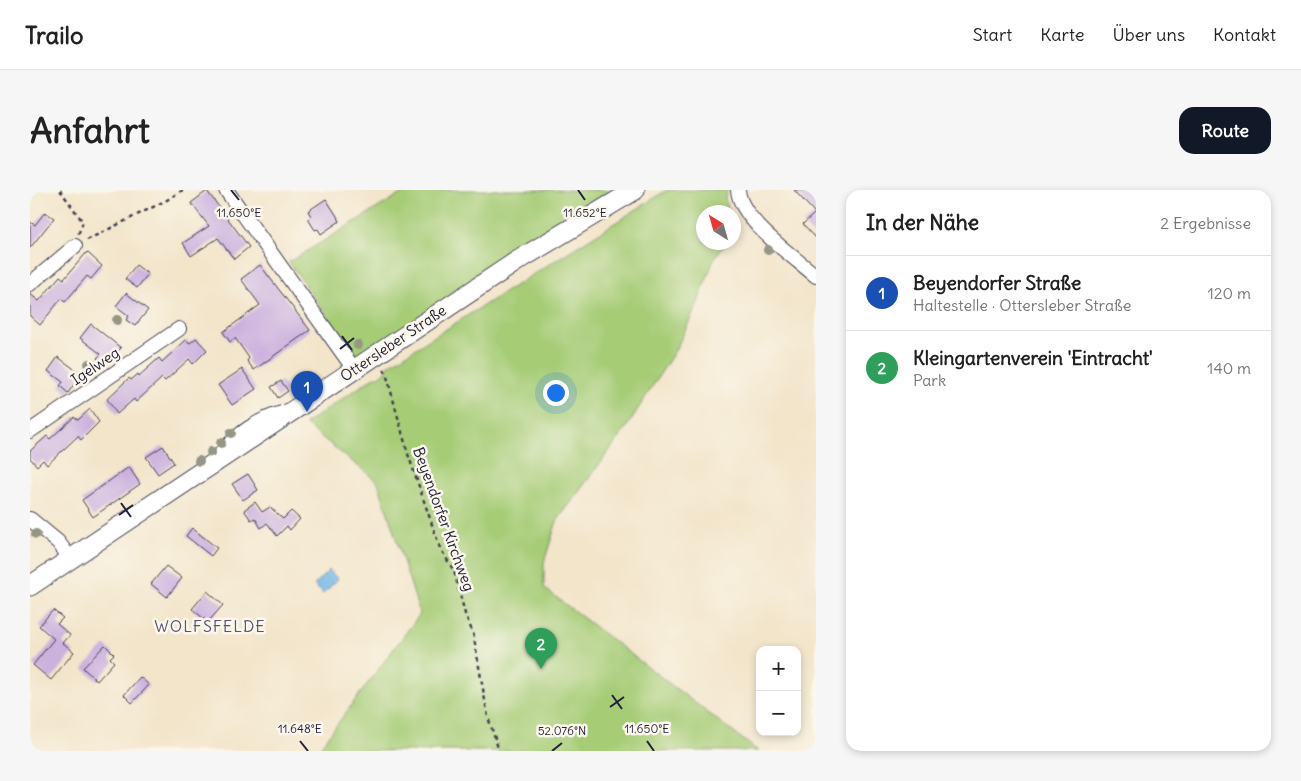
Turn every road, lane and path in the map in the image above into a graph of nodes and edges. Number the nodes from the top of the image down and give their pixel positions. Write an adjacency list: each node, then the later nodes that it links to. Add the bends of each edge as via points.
1 (60, 190): 6 (path, via 83,222)
2 (183, 190): 6 (path)
3 (226, 190): 11 (street)
4 (635, 190): 10 (main road, Ottersleber Straße, via 517,261)
5 (738, 190): 7 (street, via 742,205 751,218)
6 (75, 246): 8 (street)
7 (816, 276)
8 (30, 284)
9 (179, 329): 14 (street, Igelweg)
10 (375, 355): 11 (main road, Ottersleber Straße); 20 (path, Beyendorfer Kirchweg, via 386,373 408,454 440,548 454,571 473,633 488,717)
11 (354, 369): 12 (main road, Ottersleber Straße)
12 (318, 393): 13 (main road, Ottersleber Straße); 15 (street, via 296,418 269,437)
13 (295, 409): 15 (main road, Ottersleber Straße); 16 (street, via 261,420 234,438)
14 (30, 430)
15 (240, 445): 16 (main road, Ottersleber Straße)
16 (210, 466): 18 (main road, Ottersleber Straße)
17 (30, 519): 18 (street, via 58,542)
18 (71, 559): 19 (main road, Ottersleber Straße)
19 (30, 586)
20 (499, 751)

